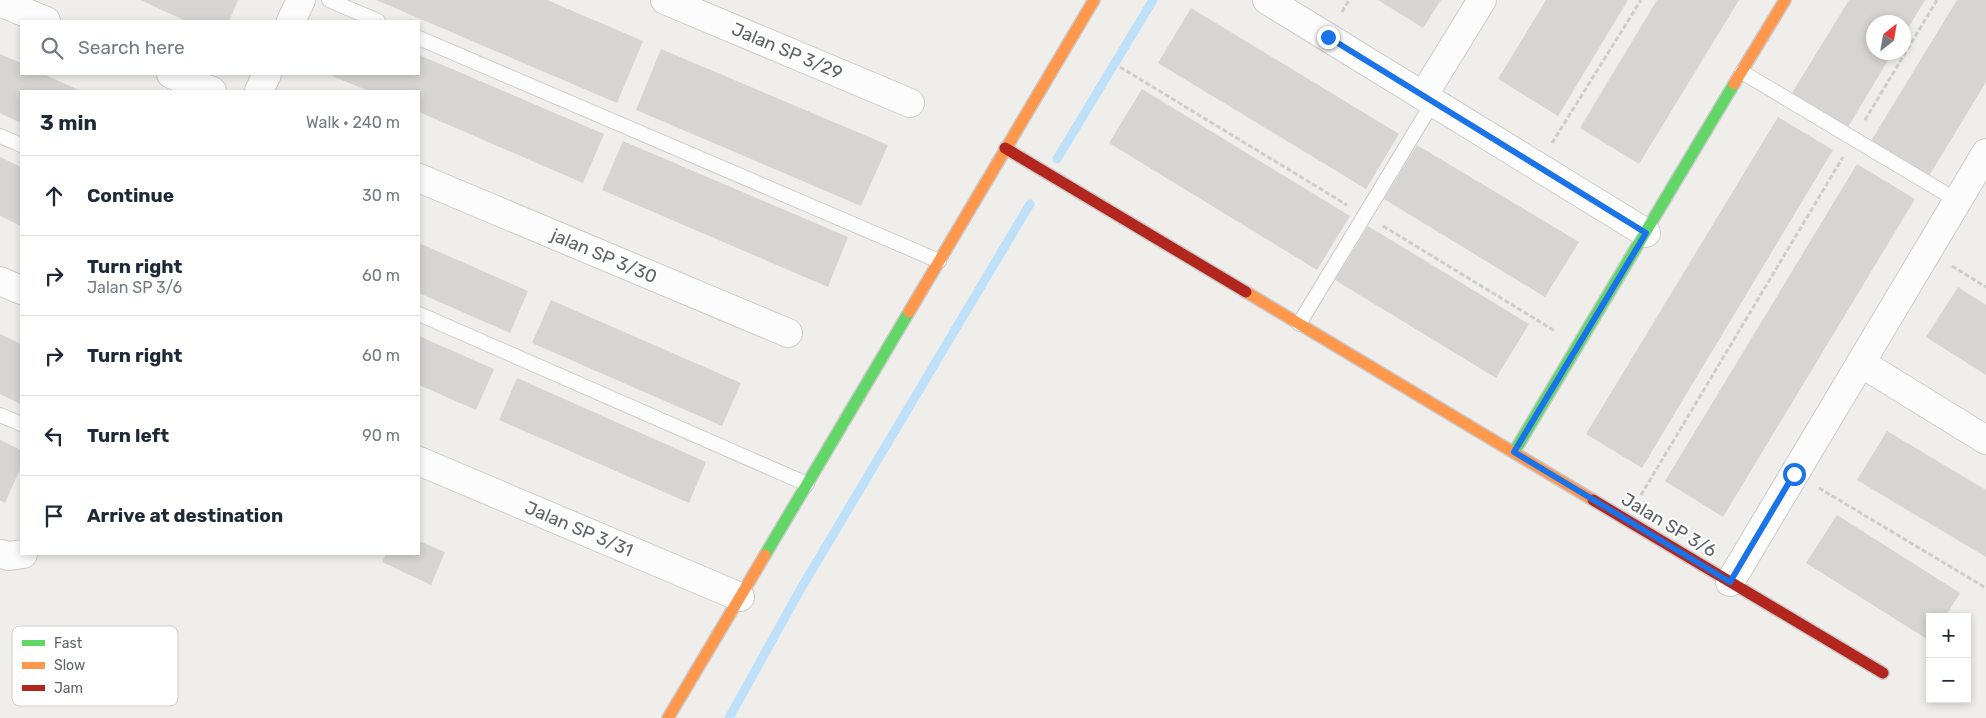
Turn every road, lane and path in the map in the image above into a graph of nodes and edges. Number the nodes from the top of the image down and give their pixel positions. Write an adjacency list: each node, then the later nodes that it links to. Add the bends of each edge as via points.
1 (301, 0): 12 (street)
2 (329, 0): 13 (lane)
3 (665, 0): 21 (street, Jalan SP 3/29)
4 (1094, 0): 25 (street)
5 (1267, 0): 20 (street)
6 (1482, 0): 20 (street)
7 (1641, 0): 27 (path)
8 (1785, 0): 15 (street)
9 (1937, 0): 23 (path)
10 (0, 2): 11 (street)
11 (44, 20)
12 (291, 20)
13 (376, 20)
14 (420, 38): 32 (lane)
15 (1742, 72): 23 (lane); 30 (street)
16 (173, 75): 18 (street)
17 (266, 75): 19 (street)
18 (210, 90)
19 (259, 90)
20 (1428, 99): 27 (street); 37 (lane)
21 (910, 103)
22 (0, 136): 24 (lane)
23 (1854, 138): 29 (lane); 47 (path)
24 (20, 145)
25 (1005, 148): 32 (street); 37 (street, Jalan SP 3/6)
26 (1986, 153): 29 (street)
27 (1538, 167): 30 (street)
28 (420, 178): 38 (street, jalan SP 3/30)
29 (1958, 201): 31 (street)
30 (1646, 233): 43 (street)
31 (1928, 251): 34 (path); 39 (street)
32 (939, 260): 46 (street)
33 (0, 281): 35 (street)
34 (1986, 287)
35 (20, 290)
36 (420, 314): 46 (lane)
37 (1299, 324): 43 (street, Jalan SP 3/6)
38 (788, 333)
39 (1861, 363): 42 (street); 45 (street)
40 (0, 415): 41 (lane)
41 (20, 424)
42 (1986, 440)
43 (1514, 452): 47 (street, Jalan SP 3/6)
44 (420, 460): 52 (street, Jalan SP 3/31)
45 (1794, 474): 50 (street); 51 (path)
46 (807, 484): 52 (street)
47 (1626, 520): 50 (street, Jalan SP 3/6)
48 (0, 554): 49 (street)
49 (20, 554)
50 (1730, 582): 53 (street, Jalan SP 3/6)
51 (1986, 588)
52 (740, 597): 54 (street)
53 (1883, 673)
54 (668, 718)

